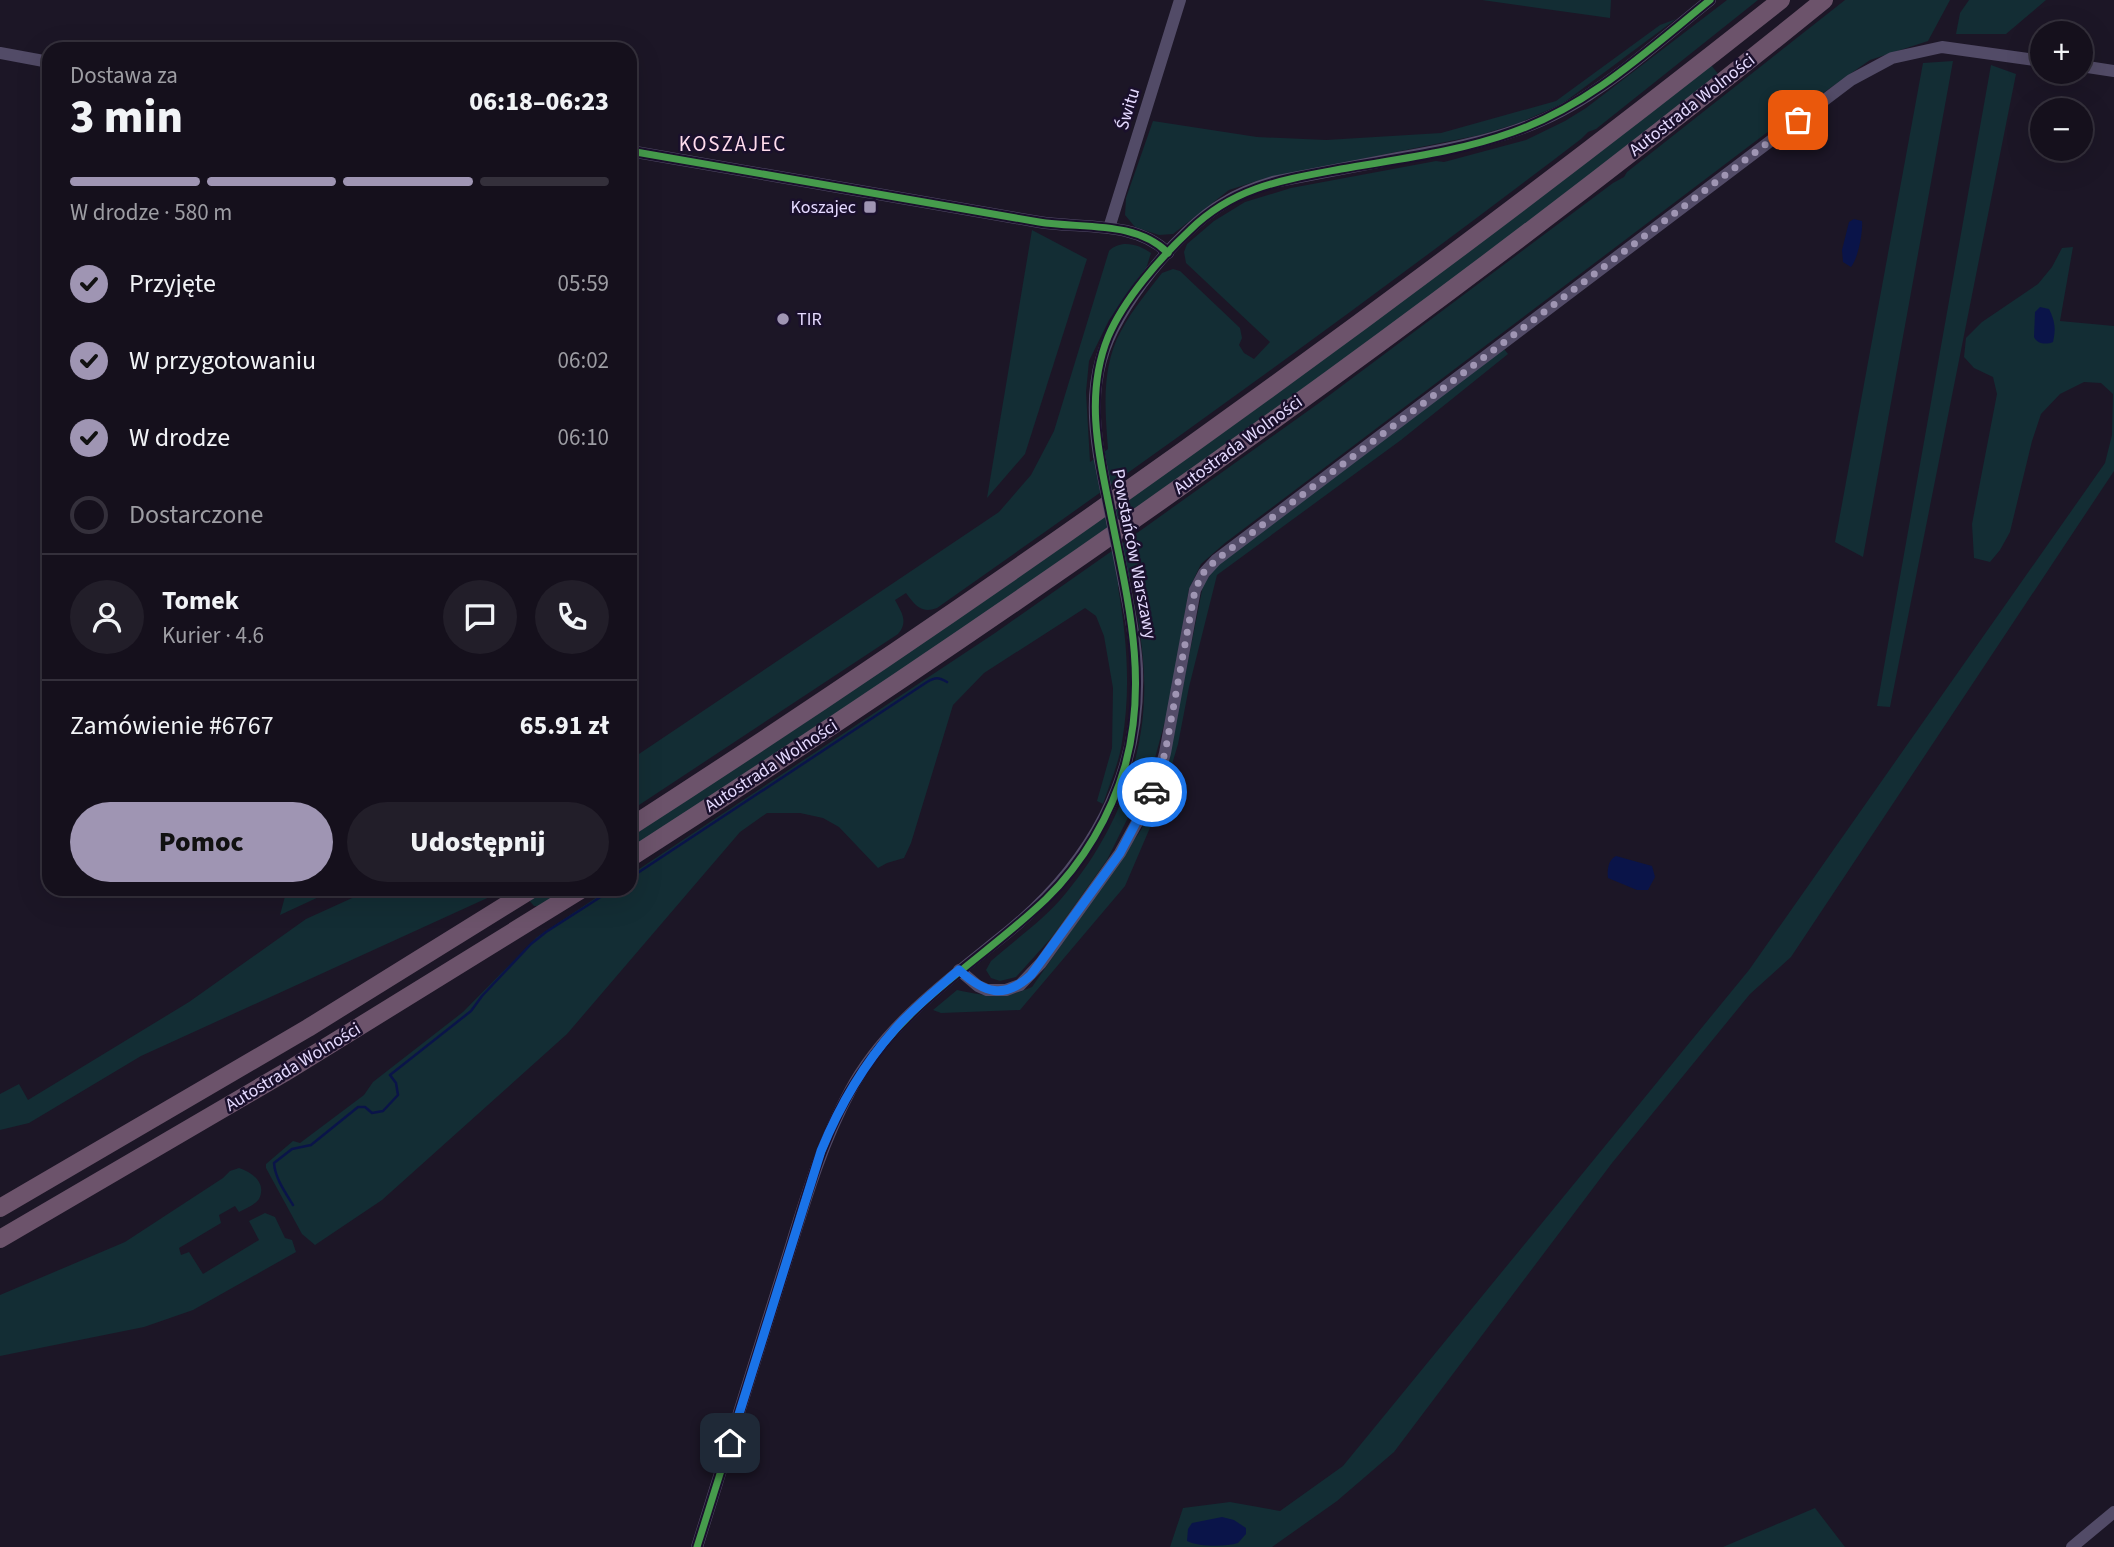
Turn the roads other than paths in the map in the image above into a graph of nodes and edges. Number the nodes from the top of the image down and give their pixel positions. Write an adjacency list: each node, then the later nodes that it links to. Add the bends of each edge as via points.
1 (1180, 0): 11 (street, Świtu)
2 (1710, 0): 12 (street, Powstańców Warszawy, via 1614,78 1543,120 1467,146 1259,186 1225,201)
3 (1781, 0): 13 (highway, Autostrada Wolności, via 1525,200 1231,417 955,611)
4 (1824, 0): 14 (highway, Autostrada Wolności, via 1504,250 1233,449 928,662)
5 (0, 53): 7 (street)
6 (2030, 59): 17 (street, via 1942,47 1892,58 1865,71 1216,560 1195,590 1157,782 1120,853 1020,985 987,990)
7 (42, 61)
8 (2093, 68): 9 (street)
9 (2114, 71)
10 (637, 152): 11 (street, via 1062,226)
11 (1109, 228): 12 (street, via 1154,241)
12 (1168, 253): 17 (street, Powstańców Warszawy, bridge, via 1124,307 1107,340 1095,393 1099,455 1135,643 1137,697 1118,788 1088,847 1057,887)
13 (637, 822)
14 (637, 853)
15 (521, 896): 18 (highway, Autostrada Wolności, via 308,1028)
16 (571, 896): 19 (highway, Autostrada Wolności, via 284,1073)
17 (959, 970): 21 (street, Powstańców Warszawy, via 877,1051 830,1129)
18 (0, 1208)
19 (0, 1239)
20 (2114, 1512): 22 (street)
21 (697, 1547)
22 (2072, 1547)

